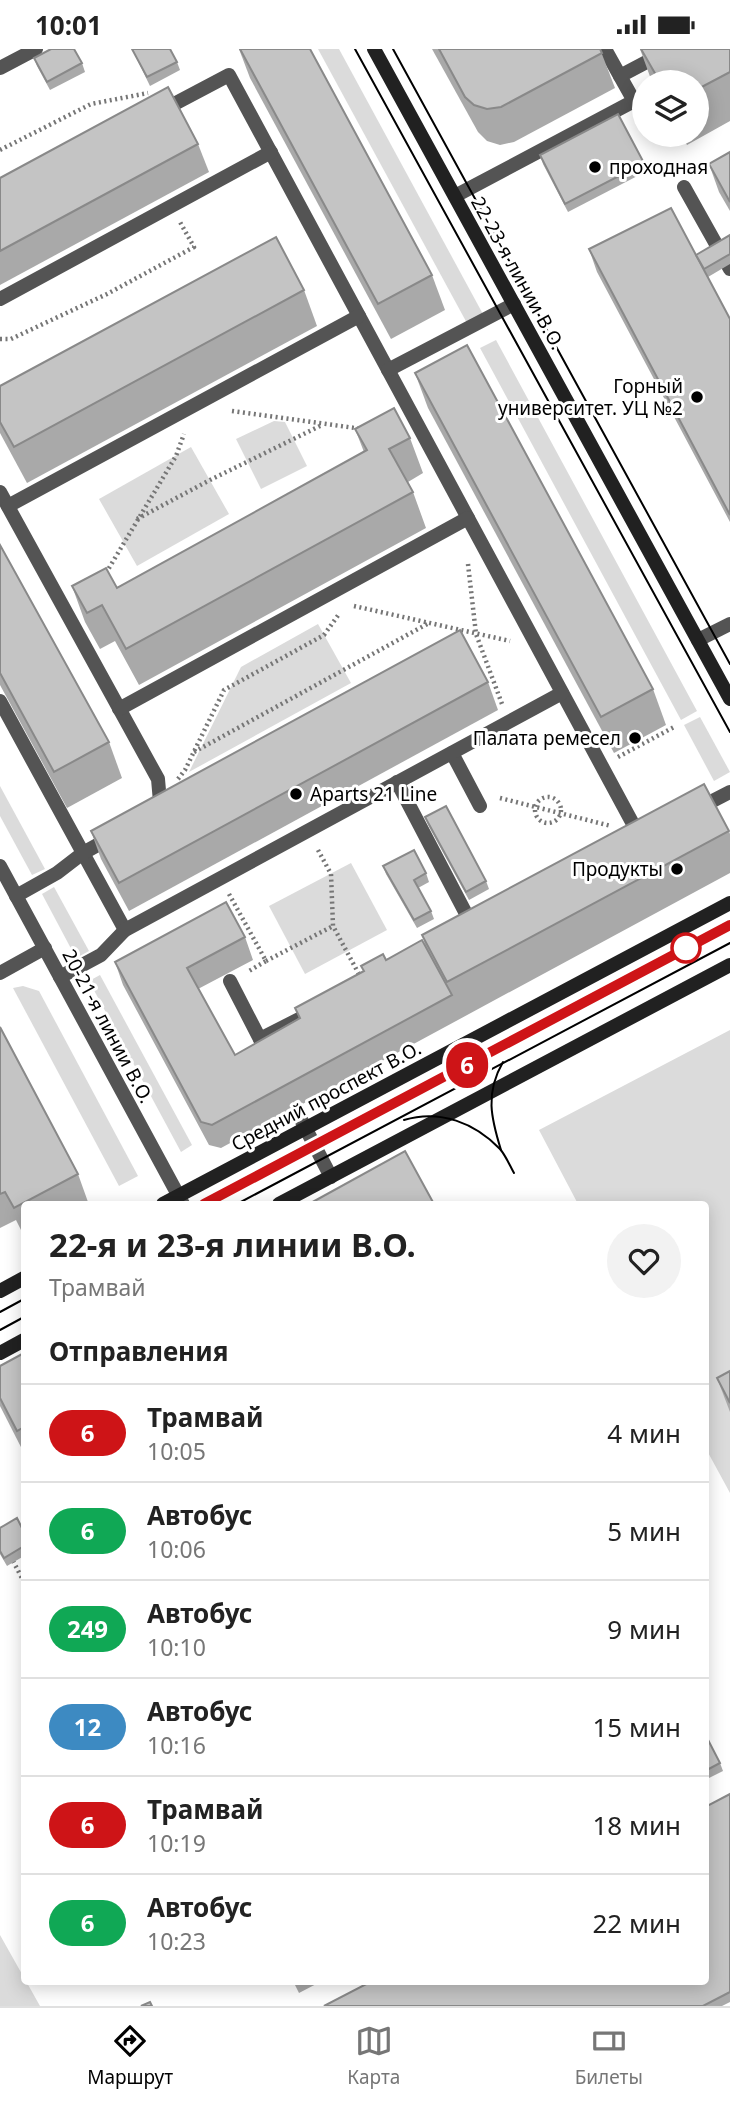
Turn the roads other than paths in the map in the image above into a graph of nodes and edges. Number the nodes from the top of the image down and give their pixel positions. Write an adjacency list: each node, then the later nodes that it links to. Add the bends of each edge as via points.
1 (36, 49): 5 (street)
2 (374, 49): 10 (main road, 22-23-я линии В.О.)
3 (605, 49): 6 (street)
4 (671, 49): 6 (street)
5 (0, 68)
6 (621, 76): 10 (street, via 634,101)
7 (142, 122): 8 (street, via 229,75)
8 (271, 152): 12 (street); 14 (street)
9 (684, 187): 11 (street)
10 (455, 196): 13 (main road, 22-23-я линии В.О.)
11 (730, 269)
12 (0, 299)
13 (514, 305): 15 (street); 20 (main road, 22-23-я линии В.О.)
14 (359, 316): 15 (street); 17 (street)
15 (388, 370): 18 (street)
16 (0, 492): 17 (street)
17 (8, 506): 24 (street)
18 (468, 518): 21 (street); 24 (street)
19 (730, 624): 20 (street)
20 (698, 640): 22 (main road, 22-23-я линии В.О.)
21 (562, 693): 25 (street); 32 (street, via 602,766 635,842)
22 (730, 699)
23 (0, 701): 33 (street)
24 (119, 709): 30 (street, via 158,779 160,801)
25 (452, 753): 26 (street); 28 (street)
26 (397, 782): 37 (street); 38 (street)
27 (730, 792): 29 (street)
28 (480, 806)
29 (680, 818)
30 (146, 819)
31 (125, 830): 33 (street)
32 (656, 831)
33 (83, 853): 35 (street); 38 (street)
34 (0, 866): 35 (street, 20-21-я линии В.О.)
35 (16, 896): 39 (street, 20-21-я линии В.О.)
36 (730, 903): 48 (main road, Средний проспект В.О.)
37 (473, 927)
38 (125, 930): 42 (street, via 101,955)
39 (44, 948): 41 (street); 42 (street, 20-21-я линии В.О.)
40 (730, 965): 49 (main road)
41 (0, 973)
42 (60, 977): 50 (street, 20-21-я линии В.О.)
43 (230, 981): 45 (street)
44 (318, 1009): 45 (street)
45 (260, 1039): 46 (street)
46 (272, 1061)
47 (295, 1108): 48 (street)
48 (306, 1128): 49 (street); 50 (main road, Средний проспект В.О.)
49 (331, 1177): 51 (main road)
50 (181, 1200)
51 (285, 1201)
52 (21, 1280): 53 (main road)
53 (0, 1291)
54 (21, 1342): 55 (main road)
55 (0, 1353)

